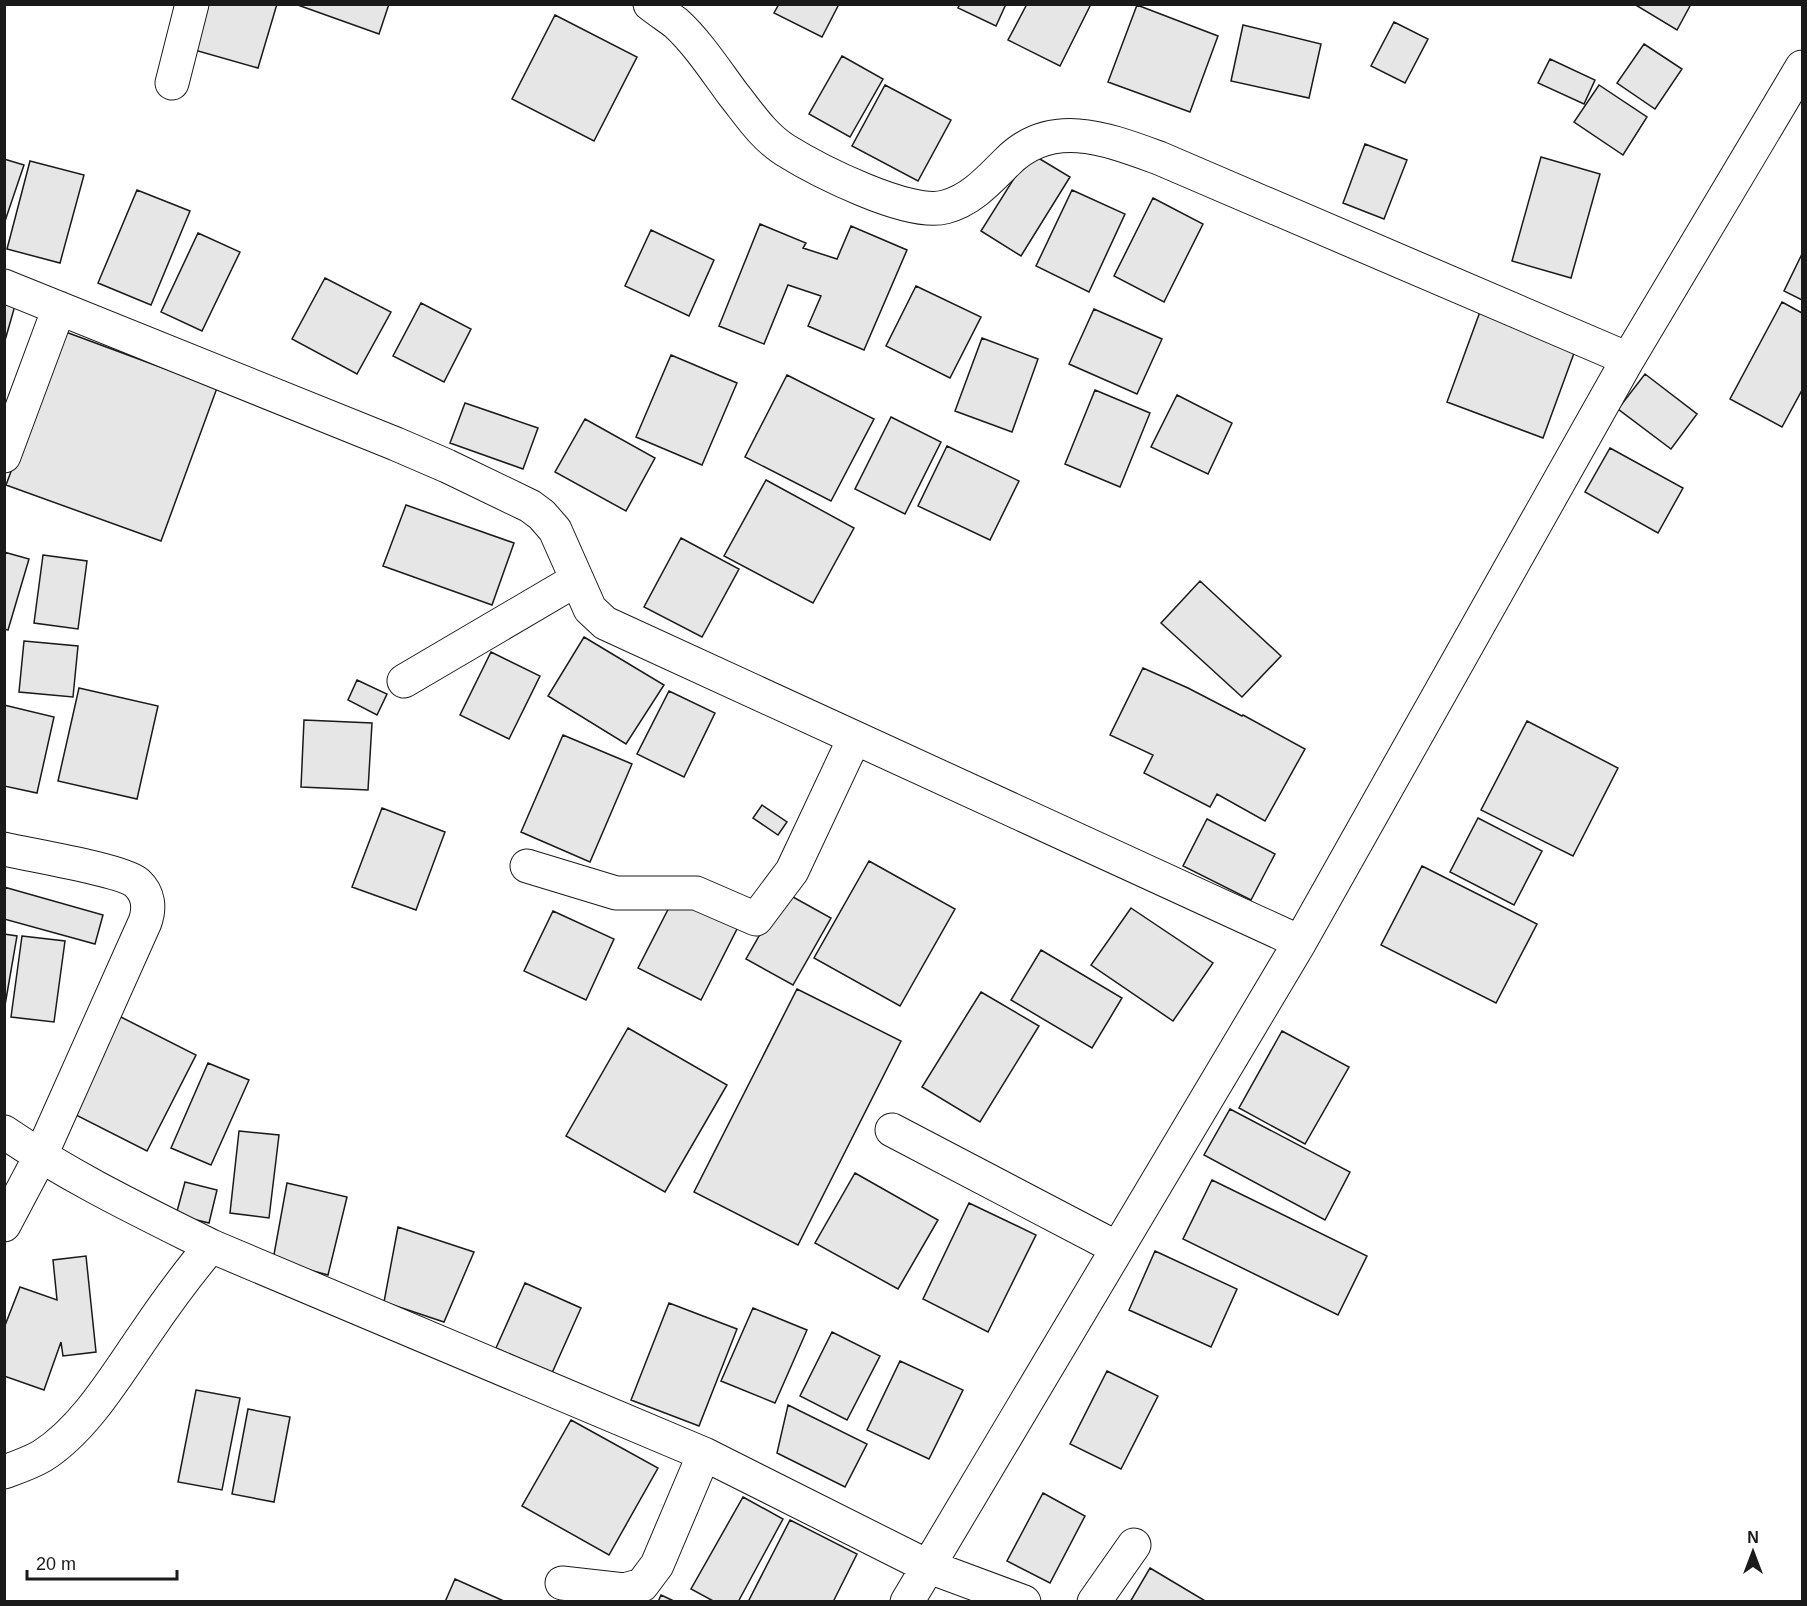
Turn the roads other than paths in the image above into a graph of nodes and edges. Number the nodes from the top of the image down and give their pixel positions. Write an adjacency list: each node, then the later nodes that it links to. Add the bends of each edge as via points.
1 (192, 4): 4 (street)
2 (650, 4): 7 (street, via 677,25 760,129 783,149 893,200 922,208 945,207 973,195 1026,146 1061,136 1105,139 1159,158)
3 (1803, 67): 7 (street)
4 (172, 83)
5 (4, 286): 6 (street)
6 (59, 308): 8 (street); 9 (street, via 396,444 515,498 542,515 555,530)
7 (1628, 359): 14 (street)
8 (4, 456)
9 (576, 580): 10 (street); 11 (street, via 590,609 605,623)
10 (404, 681)
11 (854, 739): 13 (street, via 792,871 756,920 696,893 616,893); 14 (street)
12 (4, 849): 17 (street, via 132,880 148,901 145,922)
13 (527, 866)
14 (1300, 942): 20 (street)
15 (892, 1130): 20 (street)
16 (4, 1132): 17 (street)
17 (40, 1157): 18 (street); 19 (street)
18 (4, 1225)
19 (211, 1246): 21 (street); 22 (street, via 73,1430 43,1455)
20 (1117, 1248): 24 (street)
21 (704, 1454): 24 (street); 25 (street, via 657,1565 642,1585 624,1590)
22 (4, 1472)
23 (1134, 1545): 28 (street)
24 (927, 1566): 26 (street); 27 (street)
25 (562, 1583)
26 (907, 1602)
27 (1024, 1602)
28 (1094, 1602)

